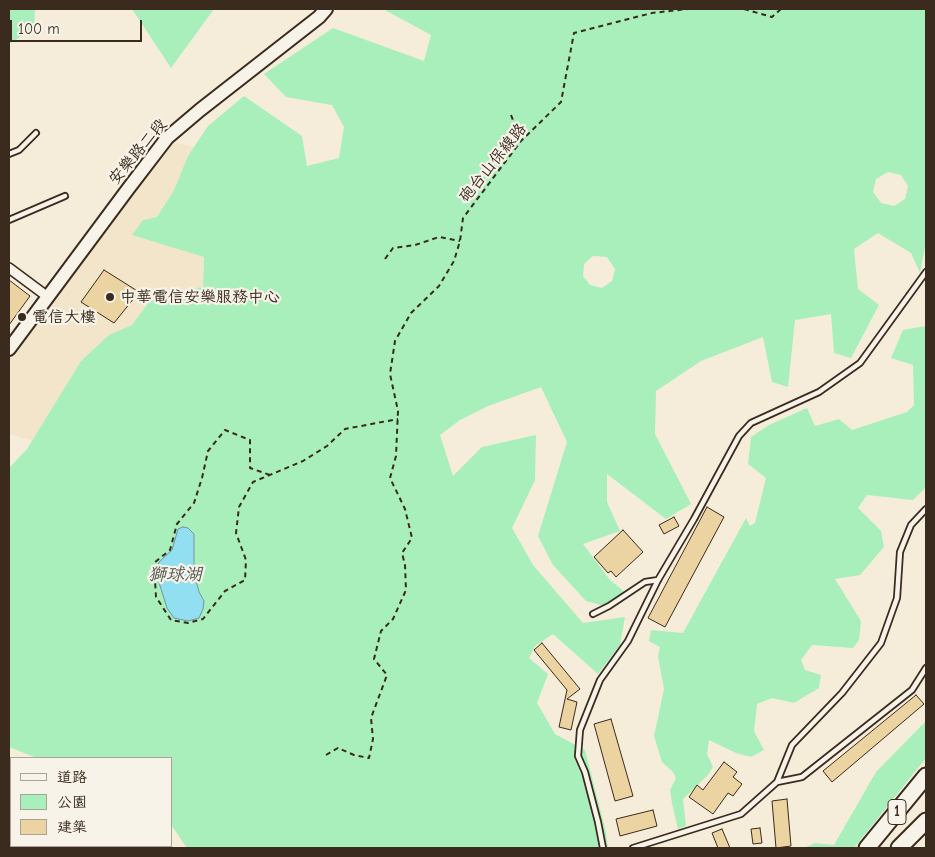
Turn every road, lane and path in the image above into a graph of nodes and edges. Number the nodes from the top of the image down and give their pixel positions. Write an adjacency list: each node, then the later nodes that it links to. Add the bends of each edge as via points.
1 (326, 9): 16 (street, 安樂路二段, via 168,138)
2 (688, 9): 5 (path, 砲台山保線路)
3 (744, 9): 4 (path, via 772,17)
4 (781, 9)
5 (663, 10): 8 (path, 砲台山保線路, via 574,33 561,102)
6 (511, 115): 8 (path)
7 (36, 133): 9 (lane, via 19,150)
8 (521, 141): 12 (path, 砲台山保線路, via 463,218)
9 (9, 154)
10 (65, 196): 11 (lane)
11 (9, 220)
12 (460, 241): 13 (path, via 439,237 393,248); 18 (path, 砲台山保線路, via 454,261 439,286 411,313 395,341 390,374)
13 (385, 259)
14 (9, 268): 16 (street)
15 (926, 272): 21 (lane, via 860,363 819,392 751,423 739,436)
16 (48, 297): 17 (street, 安樂路二段)
17 (9, 350)
18 (398, 419): 19 (path, via 345,429 303,461); 24 (path, 砲台山保線路, via 396,456 390,478 405,509 412,538 402,553 406,590 393,619 381,631 374,659 387,675 371,718 373,739 369,758 338,748)
19 (270, 474): 19 (path, via 250,468 250,440 226,430 208,452 194,503 177,524 170,550 154,563 156,597 170,620 188,623 203,619 225,591 245,580 246,560 236,534 239,507 253,482)
20 (926, 509): 26 (lane, via 911,524 900,552 897,598 881,643 842,692 792,745)
21 (658, 580): 22 (lane, via 645,582); 29 (lane, via 628,641 600,680 580,730 578,756 585,772)
22 (593, 614)
23 (926, 668): 26 (lane, via 912,690 802,777)
24 (326, 755)
25 (926, 776): 28 (highway, 1)
26 (777, 782): 30 (lane, via 741,814)
27 (926, 821): 31 (highway, 1)
28 (876, 845)
29 (602, 848)
30 (632, 848)
31 (899, 848)

